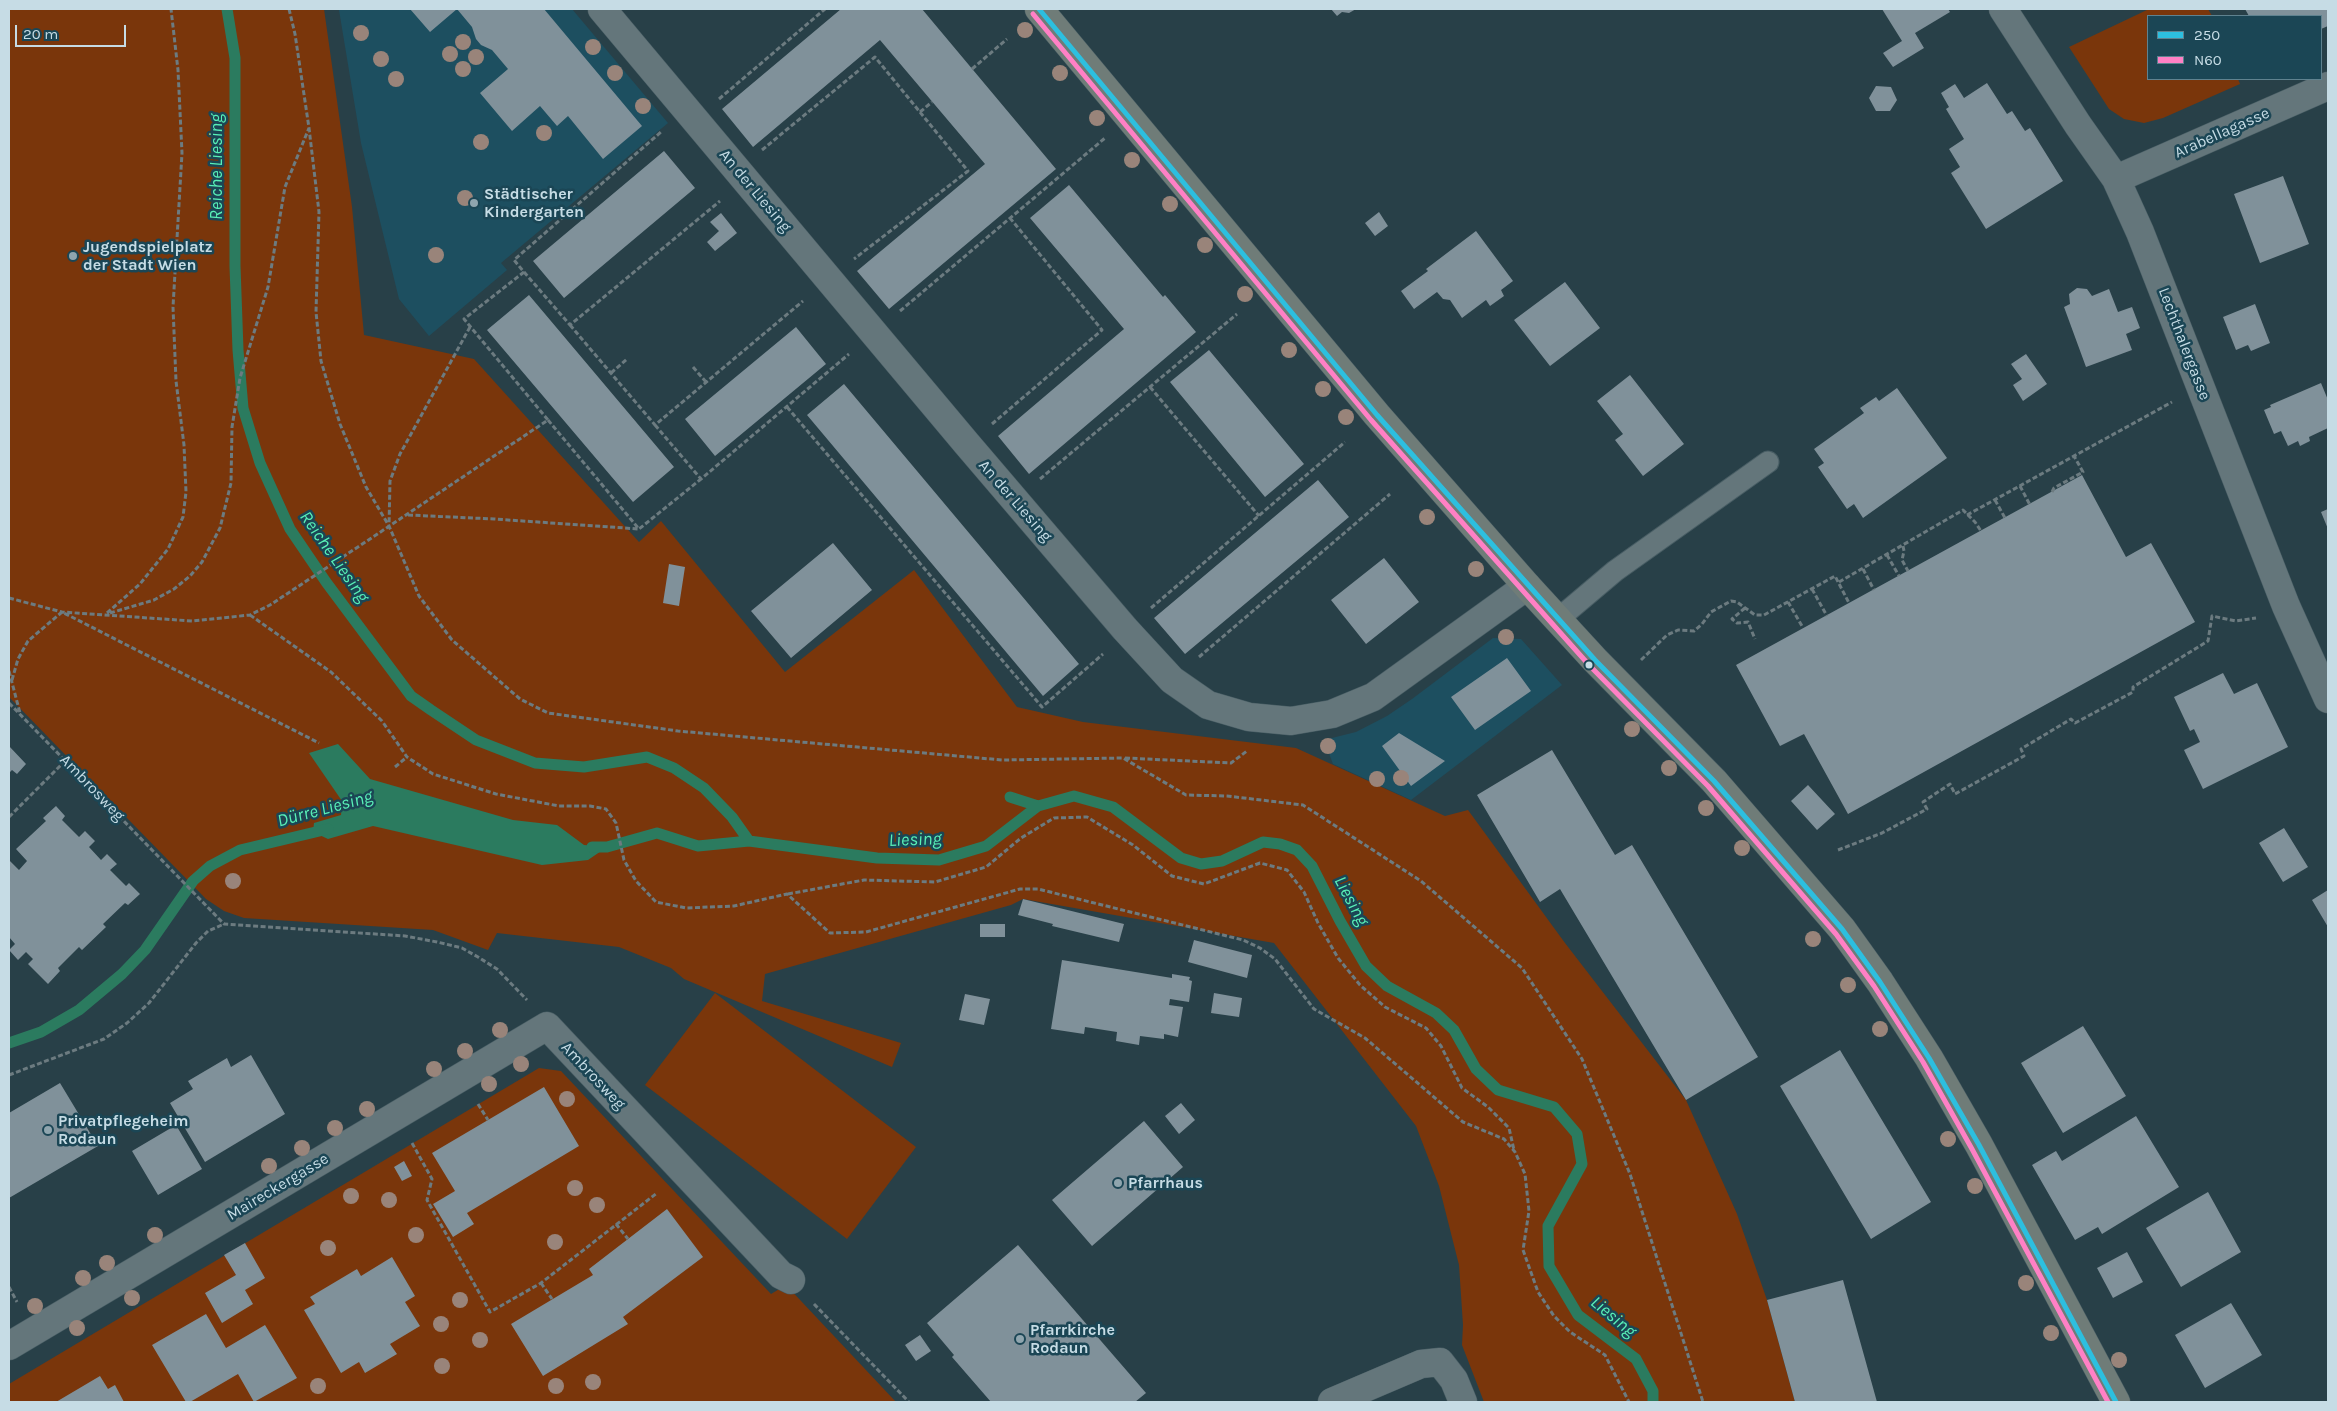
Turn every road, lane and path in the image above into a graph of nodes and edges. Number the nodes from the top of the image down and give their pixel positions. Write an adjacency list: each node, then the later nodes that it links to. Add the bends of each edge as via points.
1 (171, 9): 68 (path, via 182,154 173,307 186,492 183,517 168,549 140,584)
2 (289, 9): 15 (path)
3 (602, 9): 12 (street, An der Liesing)
4 (825, 9): 10 (path)
5 (1039, 9): 14 (main road)
6 (2003, 9): 17 (street, Lechthalergasse)
7 (1007, 39): 8 (path)
8 (972, 69)
9 (2328, 86): 17 (street, Arabellagasse)
10 (721, 97)
11 (932, 102): 13 (path)
12 (686, 111): 16 (street, An der Liesing); 19 (path, via 514,260)
13 (920, 112): 16 (path, via 875,57); 20 (path, via 968,171)
14 (1129, 118): 18 (path); 59 (main road)
15 (309, 128): 50 (path, via 319,212 316,312 321,361 340,424 366,487); 68 (path, via 285,187 268,287 240,378 232,427 231,483 220,528 202,562 174,589 154,600)
16 (741, 175): 20 (street, An der Liesing); 23 (path)
17 (2116, 179): 65 (street, Lechthalergasse, via 2140,232)
18 (1010, 218): 21 (path); 33 (path, via 1102,330)
19 (524, 272): 23 (path); 24 (path, via 464,319)
20 (829, 279): 25 (street, An der Liesing); 29 (path)
21 (903, 308)
22 (1237, 314): 30 (path)
23 (570, 325): 28 (path)
24 (470, 327): 34 (path); 50 (path, via 400,454 390,481)
25 (875, 333): 31 (path); 43 (street, An der Liesing)
26 (627, 359): 28 (path)
27 (693, 367): 29 (path)
28 (611, 374): 35 (path)
29 (706, 382): 35 (path)
30 (1150, 386): 43 (path); 48 (path)
31 (787, 407): 39 (path); 73 (path, via 1042,707)
32 (2155, 412): 37 (path)
33 (997, 419)
34 (548, 420): 46 (path); 51 (path)
35 (655, 425): 39 (path)
36 (1345, 442): 48 (path)
37 (2074, 456): 40 (path); 41 (path, via 2083,472)
38 (1768, 462): 71 (lane, via 1615,571)
39 (701, 479): 51 (path)
40 (2020, 486): 44 (path); 45 (path)
41 (2052, 492)
42 (1390, 494): 76 (path)
43 (1015, 500): 73 (street, An der Liesing)
44 (1995, 500): 47 (path); 49 (path)
45 (2030, 505)
46 (406, 515): 50 (path); 51 (path)
47 (1967, 515): 52 (path); 53 (path, via 1963,510)
48 (1259, 516): 73 (path)
49 (2005, 518)
50 (389, 526): 69 (path); 85 (path, via 420,596 452,640 520,699 548,713 678,731 1002,760)
51 (640, 529)
52 (1981, 531)
53 (1903, 546): 54 (path); 56 (path, via 1902,560)
54 (1888, 555): 55 (path); 57 (path)
55 (1862, 569): 58 (path); 61 (path)
56 (1908, 571)
57 (1899, 576)
58 (1839, 582): 60 (path, via 1835,576); 64 (path)
59 (1526, 586): 71 (main road); 82 (street, An der Liesing, via 1373,697 1332,714)
60 (1812, 589): 63 (path); 70 (path)
61 (1874, 590)
62 (9, 598): 67 (path)
63 (1788, 602): 66 (path, via 1759,616); 72 (path)
64 (1849, 603)
65 (2286, 606): 79 (street, Lechthalergasse); 89 (path, via 2261,617 2236,621 2212,616 2208,641 2133,687 2132,692 2075,724 2071,719 2021,749 2024,756 1955,794 1950,784 1923,802 1927,809 1920,813 1882,833)
66 (1745, 608): 74 (path, via 1732,619 1737,623 1748,622); 75 (path, via 1731,601 1711,612 1698,629 1672,632)
67 (62, 612): 68 (path); 78 (path, via 28,641); 83 (path)
68 (107, 614): 69 (path, via 192,621)
69 (250, 615): 84 (path, via 331,672 382,721)
70 (1827, 616)
71 (1558, 620): 112 (main road, via 1720,788 1842,929 1880,982 1979,1144)
72 (1802, 626)
73 (1127, 631): 82 (street, An der Liesing, via 1172,680 1208,705 1250,718)
74 (1755, 638)
75 (1657, 643)
76 (1200, 656)
77 (9, 671): 78 (path)
78 (12, 680): 81 (path)
79 (2328, 700)
80 (9, 703): 81 (path, Ambrosweg)
81 (20, 714): 86 (path, Ambrosweg)
82 (1291, 721): 85 (path, via 1231,763)
83 (319, 743)
84 (407, 757): 87 (path); 90 (path, via 433,774 496,794 559,806 606,809 616,823 624,860 636,882 656,902 686,908 734,906)
85 (1123, 758): 111 (path, via 1186,795 1303,805 1421,881 1522,968 1582,1059 1630,1174)
86 (65, 761): 88 (path); 91 (path, Ambrosweg)
87 (395, 768)
88 (9, 817)
89 (1838, 850)
90 (787, 894): 97 (path, via 830,933 866,932 1020,890 1038,889 1243,940 1275,958 1314,1009 1365,1038 1463,1122 1504,1139); 97 (path, via 864,880 935,882 986,866 1054,818 1087,817 1133,845 1172,876 1204,884 1260,863 1287,870 1304,892 1338,958 1360,985 1385,1006 1426,1028 1441,1046 1462,1088 1509,1128)
91 (224, 924): 92 (path, via 405,936 462,948 497,969); 93 (path, via 208,931 149,1003 112,1034 75,1052)
92 (547, 1026): 95 (street, Maireckergasse); 101 (street, Ambrosweg, via 781,1275)
93 (9, 1075)
94 (476, 1100): 96 (path)
95 (398, 1117): 102 (path, via 432,1179 427,1200 490,1312); 106 (street, Maireckergasse)
96 (488, 1120)
97 (1514, 1152): 110 (path, via 1525,1174 1529,1211 1522,1250 1538,1292 1570,1332 1605,1355)
98 (660, 1190): 99 (path)
99 (616, 1224): 100 (path); 102 (path)
100 (628, 1239)
101 (791, 1280): 107 (path)
102 (541, 1283): 104 (path)
103 (9, 1288): 105 (path)
104 (552, 1299)
105 (20, 1307)
106 (9, 1346)
107 (909, 1402)
108 (1332, 1402): 109 (street, via 1421,1364 1440,1362 1454,1380)
109 (1463, 1402)
110 (1630, 1402)
111 (1703, 1402)
112 (2116, 1402)

